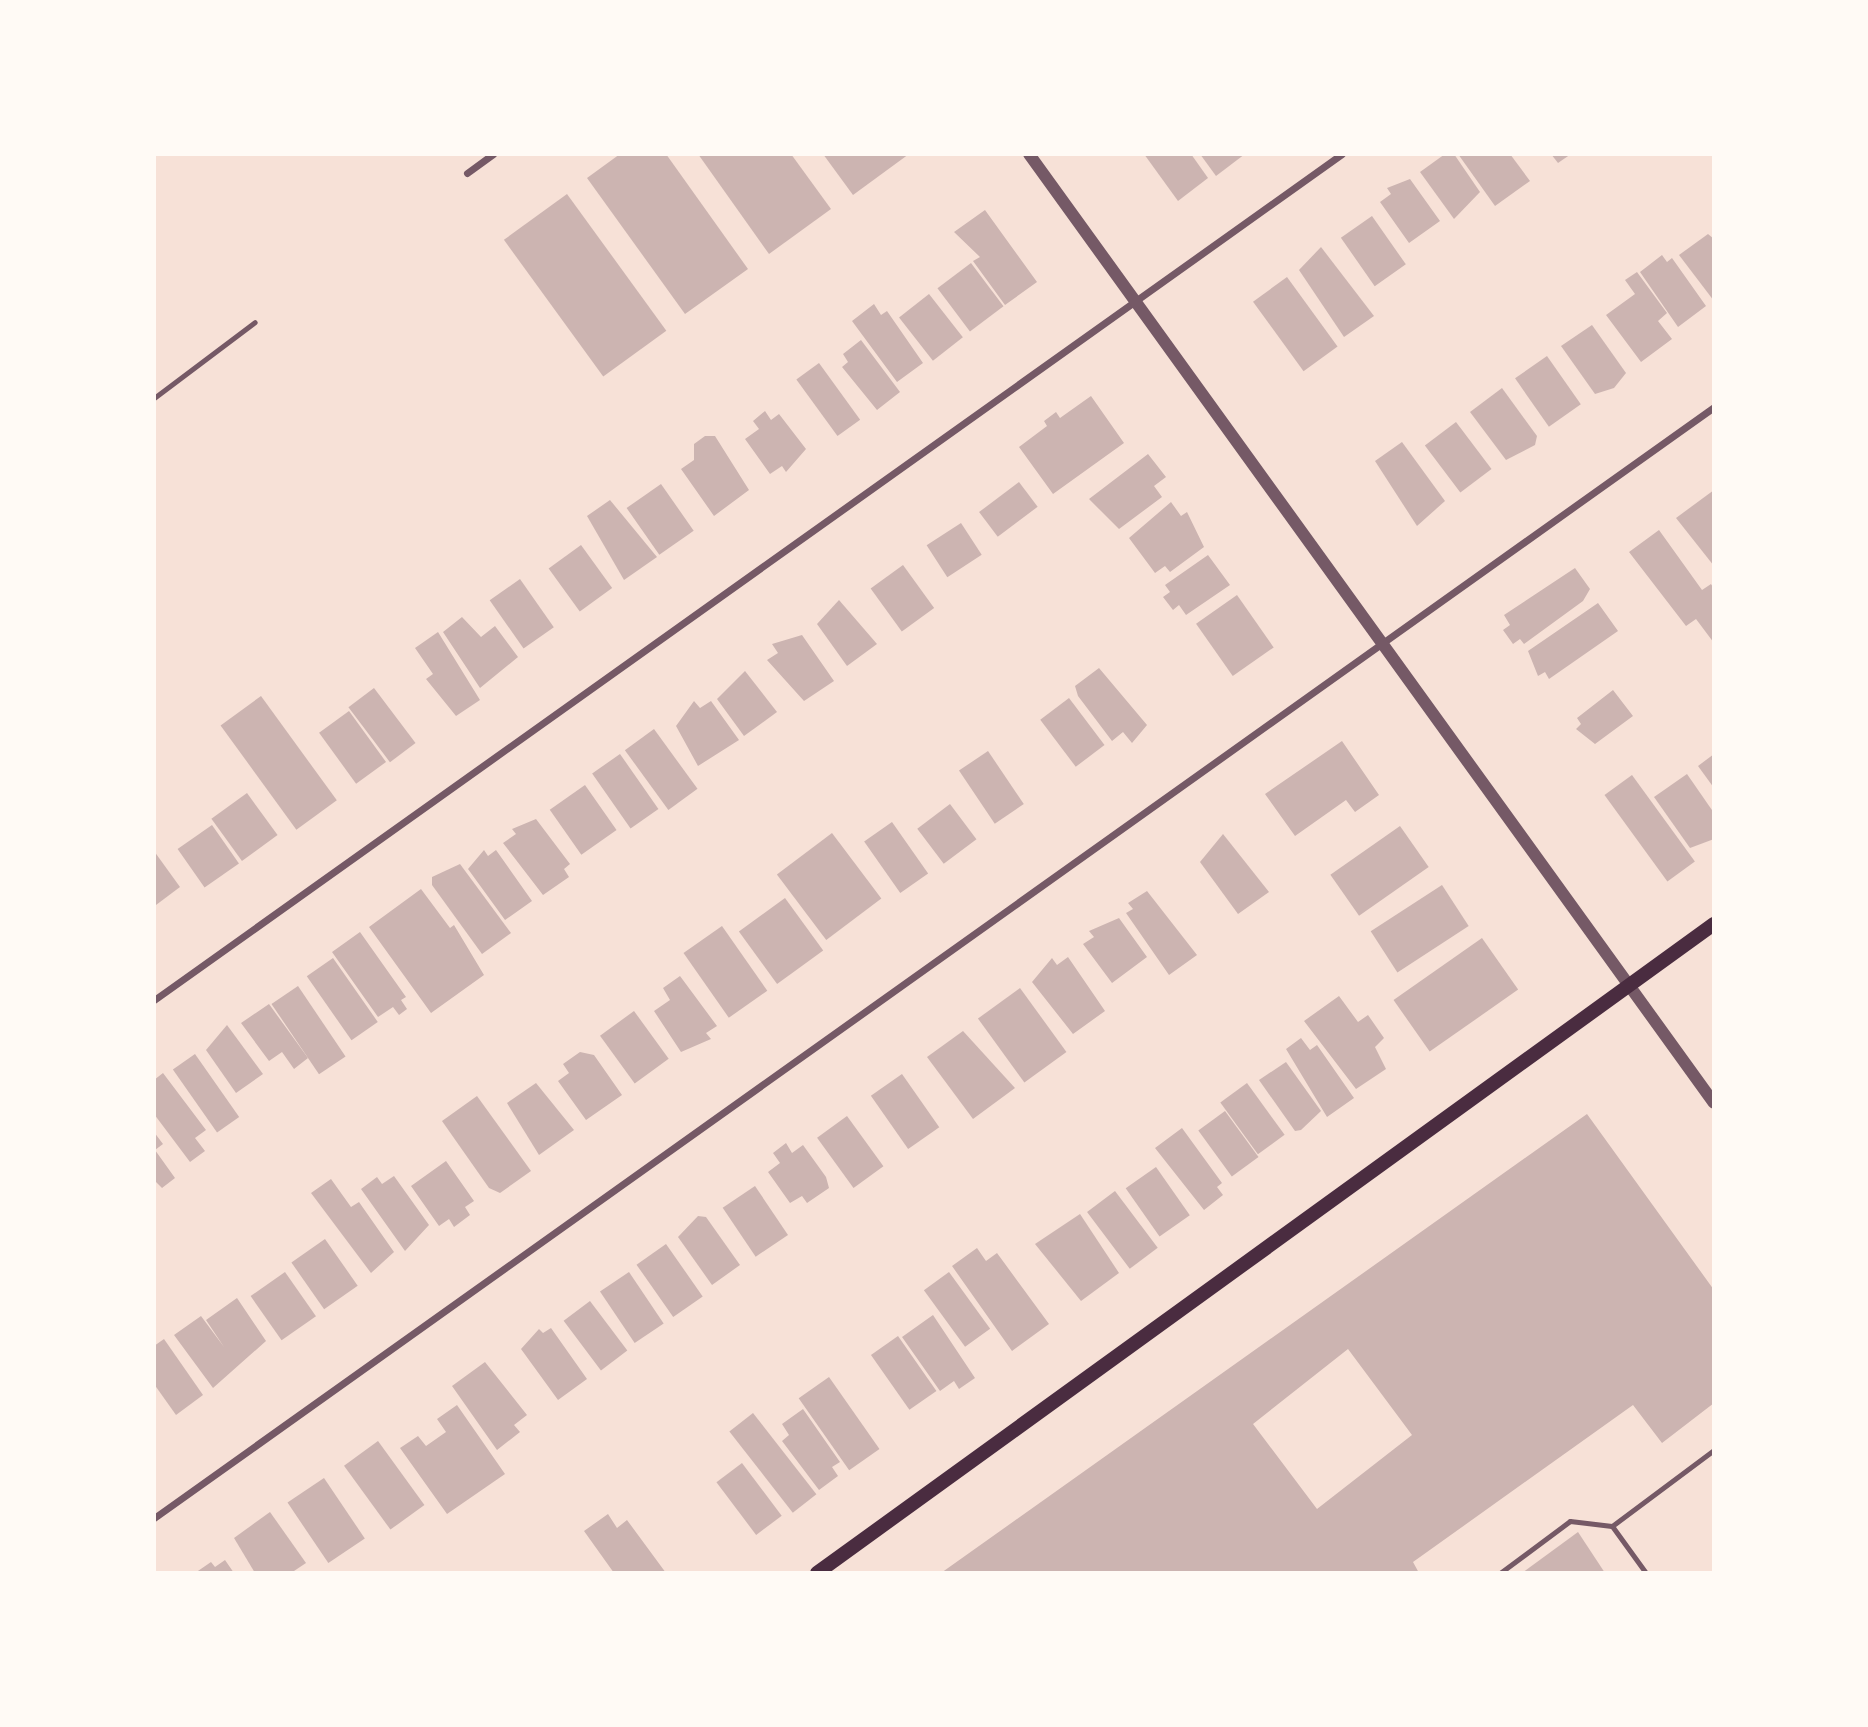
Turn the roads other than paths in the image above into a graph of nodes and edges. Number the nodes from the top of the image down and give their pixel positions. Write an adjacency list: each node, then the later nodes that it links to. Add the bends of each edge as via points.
1 (494, 154): 4 (street)
2 (1029, 154): 5 (street)
3 (1342, 154): 5 (street)
4 (467, 173)
5 (1135, 303): 9 (street); 12 (street)
6 (255, 322): 7 (lane)
7 (154, 398)
8 (1714, 407): 9 (street)
9 (1383, 646): 11 (street); 15 (street)
10 (1714, 924): 11 (main road)
11 (1629, 984): 13 (street); 17 (main road)
12 (154, 1000)
13 (1714, 1103)
14 (1714, 1450): 16 (lane)
15 (154, 1518)
16 (1612, 1526): 18 (lane, via 1570,1521); 19 (lane)
17 (821, 1572)
18 (1500, 1573)
19 (1646, 1573)

